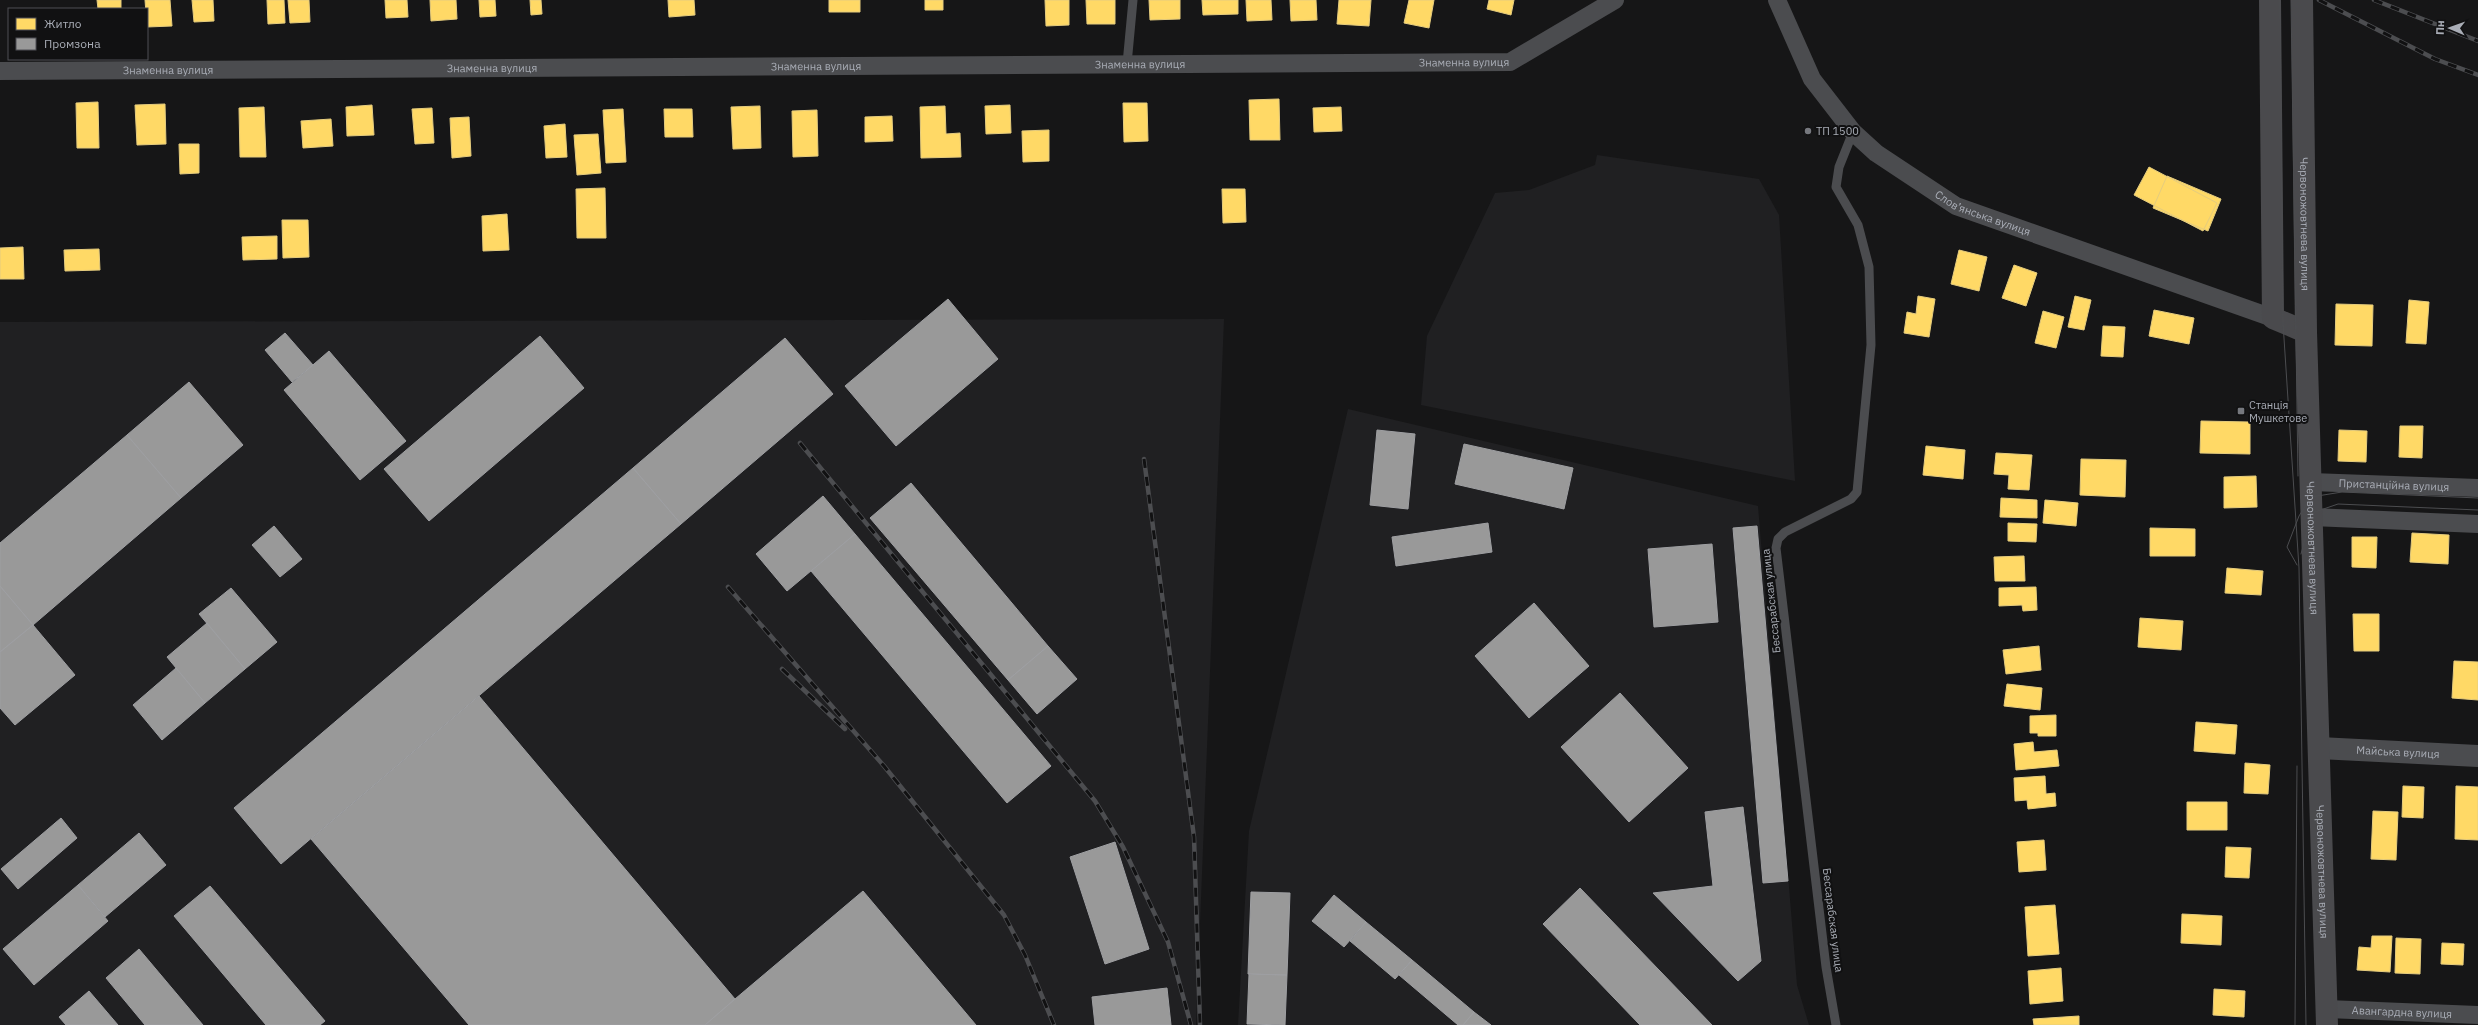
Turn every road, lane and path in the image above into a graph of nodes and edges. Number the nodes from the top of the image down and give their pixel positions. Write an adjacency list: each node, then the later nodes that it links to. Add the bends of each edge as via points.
1 (1133, 0): 6 (lane)
2 (1615, 0): 6 (street, Знаменна вулиця, via 1510,62)
3 (1777, 0): 8 (street, Слов’янська вулиця, via 1812,79)
4 (2270, 0): 9 (main road)
5 (2302, 0): 10 (main road, Червоножовтнева вулиця)
6 (1127, 64): 7 (street, Знаменна вулиця)
7 (0, 71)
8 (1853, 132): 9 (street, Слов’янська вулиця, via 1876,152 1956,206); 19 (lane, Бессарабская улица, via 1839,167 1836,187 1858,225 1869,267 1871,345 1857,492 1851,499 1785,532 1778,539 1776,548 1826,967)
9 (2273, 318): 10 (main road)
10 (2306, 332): 11 (main road, Червоножовтнева вулиця)
11 (2311, 482): 12 (street, Пристанційна вулиця); 13 (main road, Червоножовтнева вулиця)
12 (2478, 488)
13 (2312, 517): 14 (street); 15 (main road, Червоножовтнева вулиця)
14 (2478, 524)
15 (2319, 748): 16 (street, Майська вулиця); 18 (main road, Червоножовтнева вулиця)
16 (2478, 756)
17 (2478, 1015): 18 (street, Авангардна вулиця)
18 (2327, 1017)
19 (1836, 1025)

